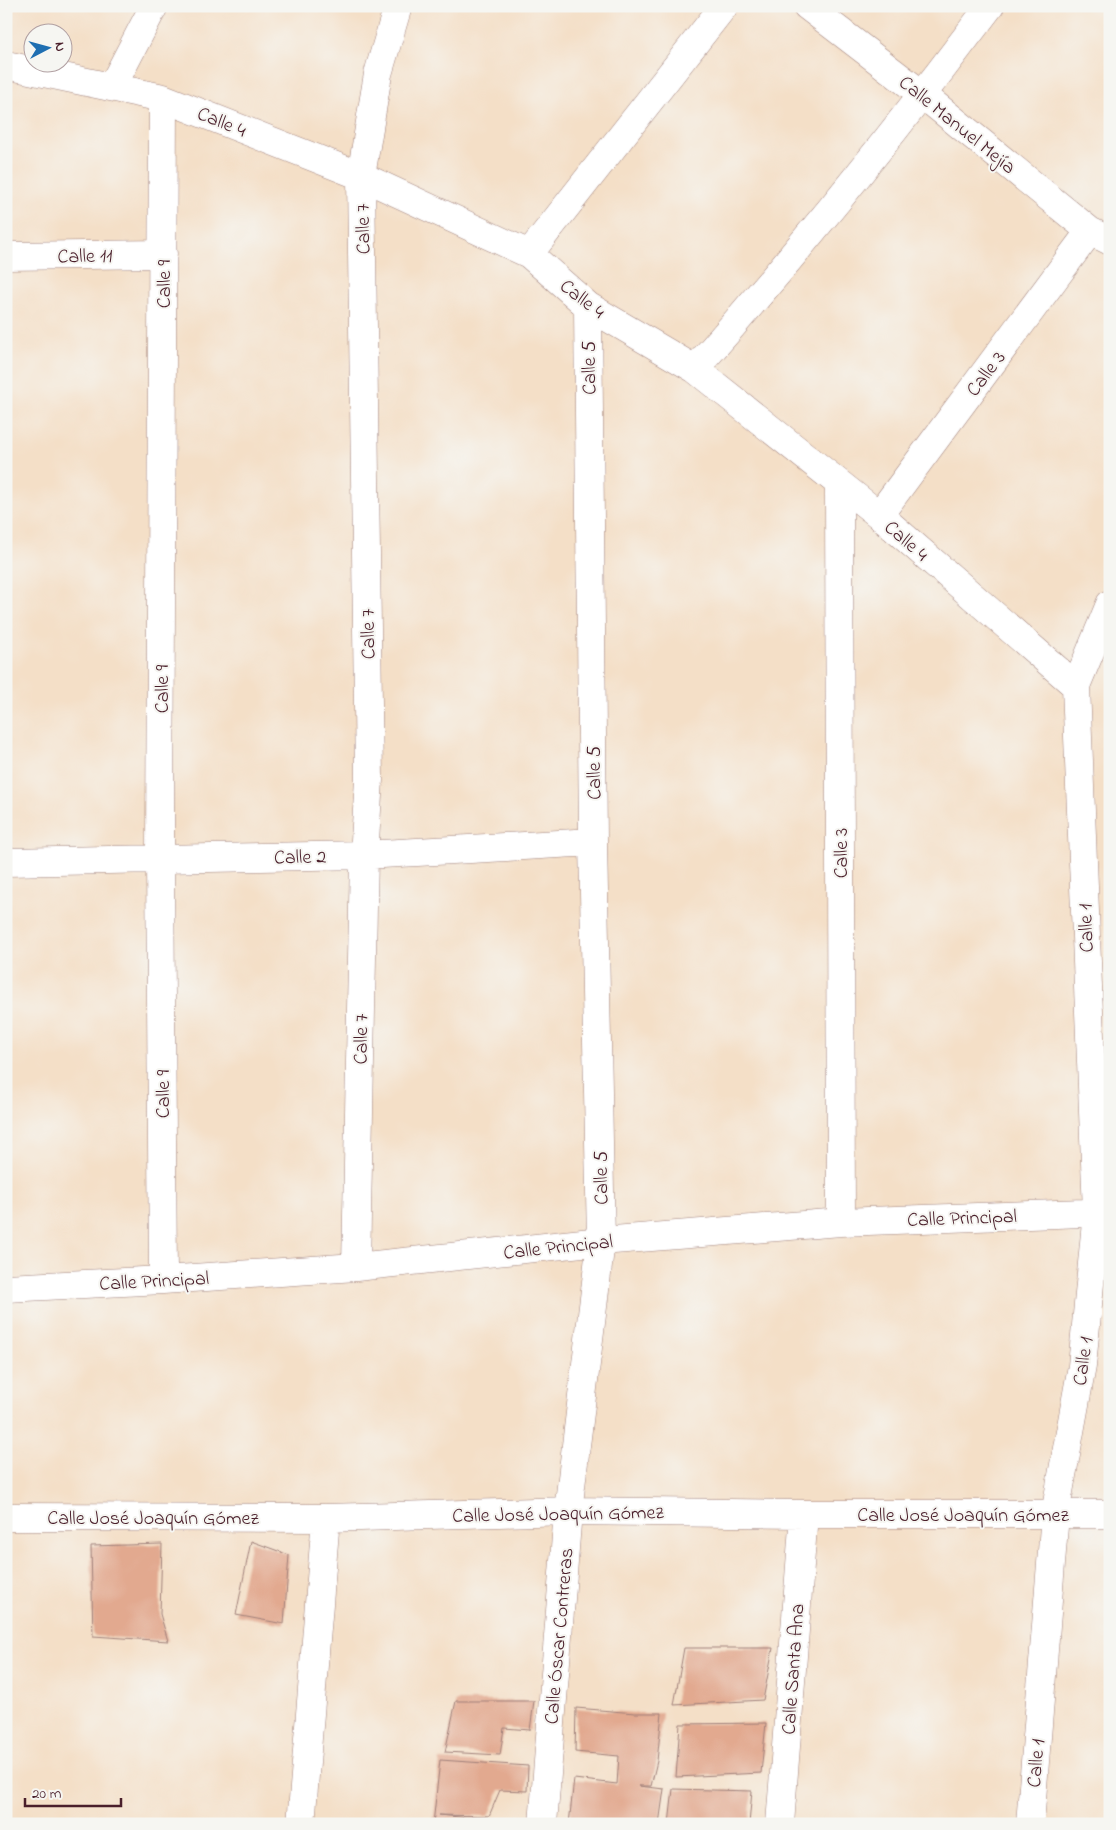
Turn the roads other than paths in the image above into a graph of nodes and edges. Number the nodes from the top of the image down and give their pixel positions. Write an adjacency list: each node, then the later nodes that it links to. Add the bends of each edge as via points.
1 (154, 6): 7 (street)
2 (398, 6): 10 (street, Calle 7, via 378,74)
3 (724, 6): 13 (street)
4 (807, 6): 8 (street, Calle Manuel Mejía)
5 (990, 6): 8 (street)
6 (6, 65): 7 (street, Calle 4)
7 (112, 87): 9 (street, Calle 4)
8 (923, 95): 11 (street, Calle Manuel Mejía); 16 (street, via 765,290)
9 (163, 98): 10 (street, Calle 4); 12 (street, Calle 9)
10 (361, 176): 13 (street, Calle 4); 22 (street, Calle 7, via 369,780)
11 (1100, 236): 18 (street, Calle 3)
12 (163, 254): 14 (street, Calle 11); 23 (street, Calle 9)
13 (529, 254): 15 (street, Calle 4)
14 (6, 256)
15 (588, 306): 16 (street, Calle 4); 21 (street, Calle 5)
16 (695, 369): 17 (street, Calle 4)
17 (839, 484): 18 (street, Calle 4); 26 (street, Calle 3)
18 (879, 515): 20 (street, Calle 4)
19 (1110, 604): 20 (street, Calle 1)
20 (1076, 686): 25 (street, Calle 1)
21 (594, 842): 22 (street, Calle 2); 27 (street, Calle 5)
22 (364, 855): 23 (street, Calle 2); 28 (street, Calle 7)
23 (160, 858): 24 (street, Calle 2); 29 (street, Calle 9)
24 (6, 862)
25 (1103, 1212): 26 (street, Calle Principal); 33 (street, Calle 1, via 1082,1366)
26 (841, 1222): 27 (street, Calle Principal)
27 (601, 1241): 28 (street, Calle Principal); 31 (street, Calle Óscar Contreras)
28 (356, 1267): 29 (street, Calle Principal)
29 (163, 1280): 30 (street, Calle Principal)
30 (6, 1288)
31 (568, 1510): 32 (street, Calle José Joaquín Gómez); 36 (street, Calle José Joaquín Gómez); 38 (street, Calle Óscar Contreras)
32 (804, 1514): 33 (street, Calle José Joaquín Gómez); 39 (street, Calle Santa Ana)
33 (1055, 1514): 34 (street, Calle José Joaquín Gómez); 40 (street, Calle 1)
34 (1110, 1514)
35 (6, 1517): 36 (street, Calle José Joaquín Gómez)
36 (326, 1518): 37 (street)
37 (301, 1824)
38 (543, 1824)
39 (780, 1824)
40 (1030, 1824)

